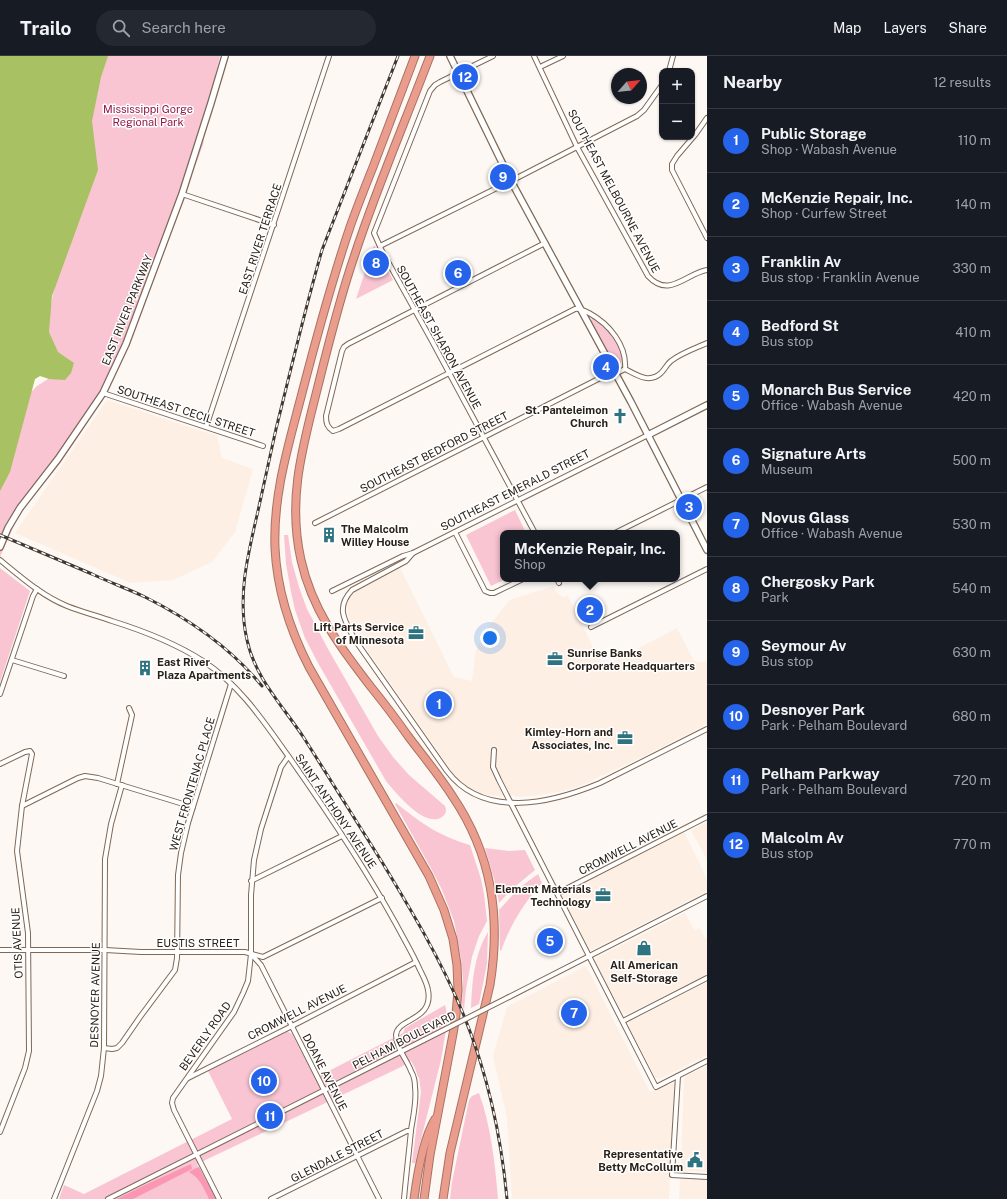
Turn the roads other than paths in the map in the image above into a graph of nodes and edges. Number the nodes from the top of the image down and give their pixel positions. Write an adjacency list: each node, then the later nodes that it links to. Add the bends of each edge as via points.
1 (225, 56): 17 (street, EAST RIVER PARKWAY)
2 (330, 56): 18 (street, EAST RIVER TERRACE)
3 (415, 56): 88 (highway, via 350,225 325,304 283,466 275,541 282,598 300,648 429,876 450,929 457,965 458,996)
4 (430, 56): 102 (highway, via 348,275 304,441 297,482 296,511 304,571 323,620 453,797 478,844 490,884 494,909 494,950 490,985 450,1153)
5 (450, 56): 12 (street)
6 (493, 56): 12 (street, SOUTHEAST SHARON AVENUE)
7 (534, 56): 10 (street, SOUTHEAST MELBOURNE AVENUE)
8 (563, 56): 10 (street)
9 (673, 56): 11 (street)
10 (540, 67): 15 (street, SOUTHEAST MELBOURNE AVENUE)
11 (670, 68)
12 (458, 73): 16 (street); 21 (street, SOUTHEAST SHARON AVENUE, via 430,90 374,233)
13 (659, 89): 15 (street, via 641,114)
14 (707, 118): 19 (street, via 672,164 674,175)
15 (577, 147): 16 (street); 22 (street, SOUTHEAST MELBOURNE AVENUE, via 644,271 652,280 661,285 671,285)
16 (511, 181): 20 (street); 21 (street)
17 (182, 194): 18 (street); 29 (street, EAST RIVER PARKWAY, via 126,344)
18 (274, 224): 31 (street, EAST RIVER TERRACE)
19 (707, 238)
20 (545, 243): 23 (street); 24 (street)
21 (380, 246): 24 (street, SOUTHEAST SHARON AVENUE)
22 (707, 270)
23 (580, 308): 26 (street, via 595,316 615,336 625,355); 27 (street); 28 (street)
24 (414, 310): 28 (street, SOUTHEAST SHARON AVENUE); 28 (street, via 344,347 326,423 333,431 339,429)
25 (707, 343): 26 (street, via 672,360 663,372 653,378 642,378)
26 (625, 369): 27 (street, SOUTHEAST BEDFORD STREET)
27 (614, 371): 32 (street); 33 (street, SOUTHEAST BEDFORD STREET)
28 (449, 373): 33 (street, SOUTHEAST SHARON AVENUE)
29 (103, 392): 31 (street, SOUTHEAST CECIL STREET); 42 (street, EAST RIVER PARKWAY, via 58,459 20,508)
30 (707, 405): 32 (street, SOUTHEAST EMERALD STREET)
31 (206, 426): 34 (street, SOUTHEAST CECIL STREET)
32 (648, 435): 36 (street, SOUTHEAST EMERALD STREET); 37 (street)
33 (484, 437): 36 (street, SOUTHEAST SHARON AVENUE); 38 (street, SOUTHEAST BEDFORD STREET)
34 (263, 446)
35 (707, 487): 37 (street)
36 (518, 500): 39 (street, SOUTHEAST SHARON AVENUE); 41 (street, SOUTHEAST EMERALD STREET)
37 (681, 500): 40 (street); 43 (street)
38 (315, 523)
39 (533, 530)
40 (621, 530)
41 (455, 532): 44 (street, SOUTHEAST EMERALD STREET); 47 (street, via 486,591 494,593)
42 (0, 547)
43 (707, 550)
44 (413, 553): 51 (street, SOUTHEAST EMERALD STREET); 63 (street, via 406,561 352,590 343,604 346,623 355,640 452,778 464,789 478,796)
45 (0, 560): 50 (street, SAINT ANTHONY AVENUE)
46 (707, 568): 49 (street)
47 (517, 582)
48 (679, 582): 52 (street)
49 (680, 582)
50 (37, 589): 53 (street); 55 (street, SAINT ANTHONY AVENUE, via 67,606 174,645 211,667)
51 (332, 590)
52 (591, 627)
53 (12, 660): 54 (street); 56 (street)
54 (64, 676)
55 (231, 684): 60 (street, SAINT ANTHONY AVENUE, via 255,710); 65 (street, WEST FRONTENAC PLACE)
56 (0, 694)
57 (129, 708): 62 (street, DESNOYER AVENUE, via 132,715)
58 (707, 729): 63 (street, via 579,791 559,797)
59 (494, 750): 63 (street, via 493,767)
60 (288, 757): 67 (street, SAINT ANTHONY AVENUE); 68 (street, BEVERLY ROAD, via 281,767 261,829)
61 (0, 764): 64 (street, OTIS AVENUE, via 25,752 30,751 32,754)
62 (120, 785): 64 (street, via 92,776 78,778); 65 (street); 74 (street, DESNOYER AVENUE, via 105,859)
63 (511, 803): 69 (street)
64 (22, 806): 73 (street, OTIS AVENUE, via 17,852)
65 (193, 807): 75 (street, WEST FRONTENAC PLACE, via 179,868)
66 (707, 818): 69 (street, CROMWELL AVENUE)
67 (342, 836): 68 (street); 71 (street, SAINT ANTHONY AVENUE)
68 (251, 881): 76 (street, BEVERLY ROAD)
69 (557, 892): 77 (street)
70 (707, 896): 77 (street, PELHAM BOULEVARD)
71 (382, 898): 76 (street, EUSTIS STREET, via 263,957); 78 (street, SAINT ANTHONY AVENUE)
72 (0, 950): 73 (street, EUSTIS STREET)
73 (28, 950): 74 (street, EUSTIS STREET); 90 (street, OTIS AVENUE, via 27,1060)
74 (104, 950): 75 (street, EUSTIS STREET); 82 (street, DESNOYER AVENUE)
75 (177, 952): 76 (street, EUSTIS STREET); 82 (street, WEST FRONTENAC PLACE, via 175,970 122,1043 117,1048)
76 (251, 954): 81 (street, DOANE AVENUE, via 261,965); 86 (street, BEVERLY ROAD, via 248,980 234,1012)
77 (589, 956): 80 (street); 83 (street, PELHAM BOULEVARD, bridge)
78 (416, 962): 81 (street, CROMWELL AVENUE); 83 (street, SAINT ANTHONY AVENUE, via 429,997 423,1012 402,1025 396,1032)
79 (707, 978): 80 (street)
80 (623, 1021): 85 (street, via 656,1087)
81 (292, 1026): 86 (street, CROMWELL AVENUE); 87 (street, DOANE AVENUE)
82 (104, 1048): 94 (street, DESNOYER AVENUE, via 97,1091)
83 (401, 1051): 87 (street, PELHAM BOULEVARD); 89 (street, SAINT ANTHONY AVENUE, via 412,1072 416,1093)
84 (707, 1061): 85 (street)
85 (678, 1076): 93 (street, via 672,1175)
86 (186, 1079): 91 (street, BEVERLY ROAD, via 172,1103)
87 (324, 1090): 91 (street, PELHAM BOULEVARD); 92 (street, DOANE AVENUE)
88 (438, 1114): 100 (highway, via 430,1128 420,1162); 101 (highway)
89 (411, 1131): 92 (street, GLENDALE STREET); 99 (street, SAINT ANTHONY AVENUE)
90 (0, 1132)
91 (196, 1154): 95 (street, PELHAM BOULEVARD); 96 (street, BEVERLY ROAD)
92 (357, 1155): 97 (street, GLENDALE STREET); 98 (street, DOANE AVENUE)
93 (707, 1177)
94 (54, 1199)
95 (108, 1199)
96 (219, 1199)
97 (271, 1199)
98 (380, 1199)
99 (404, 1199)
100 (414, 1199)
101 (424, 1199)
102 (443, 1199)

